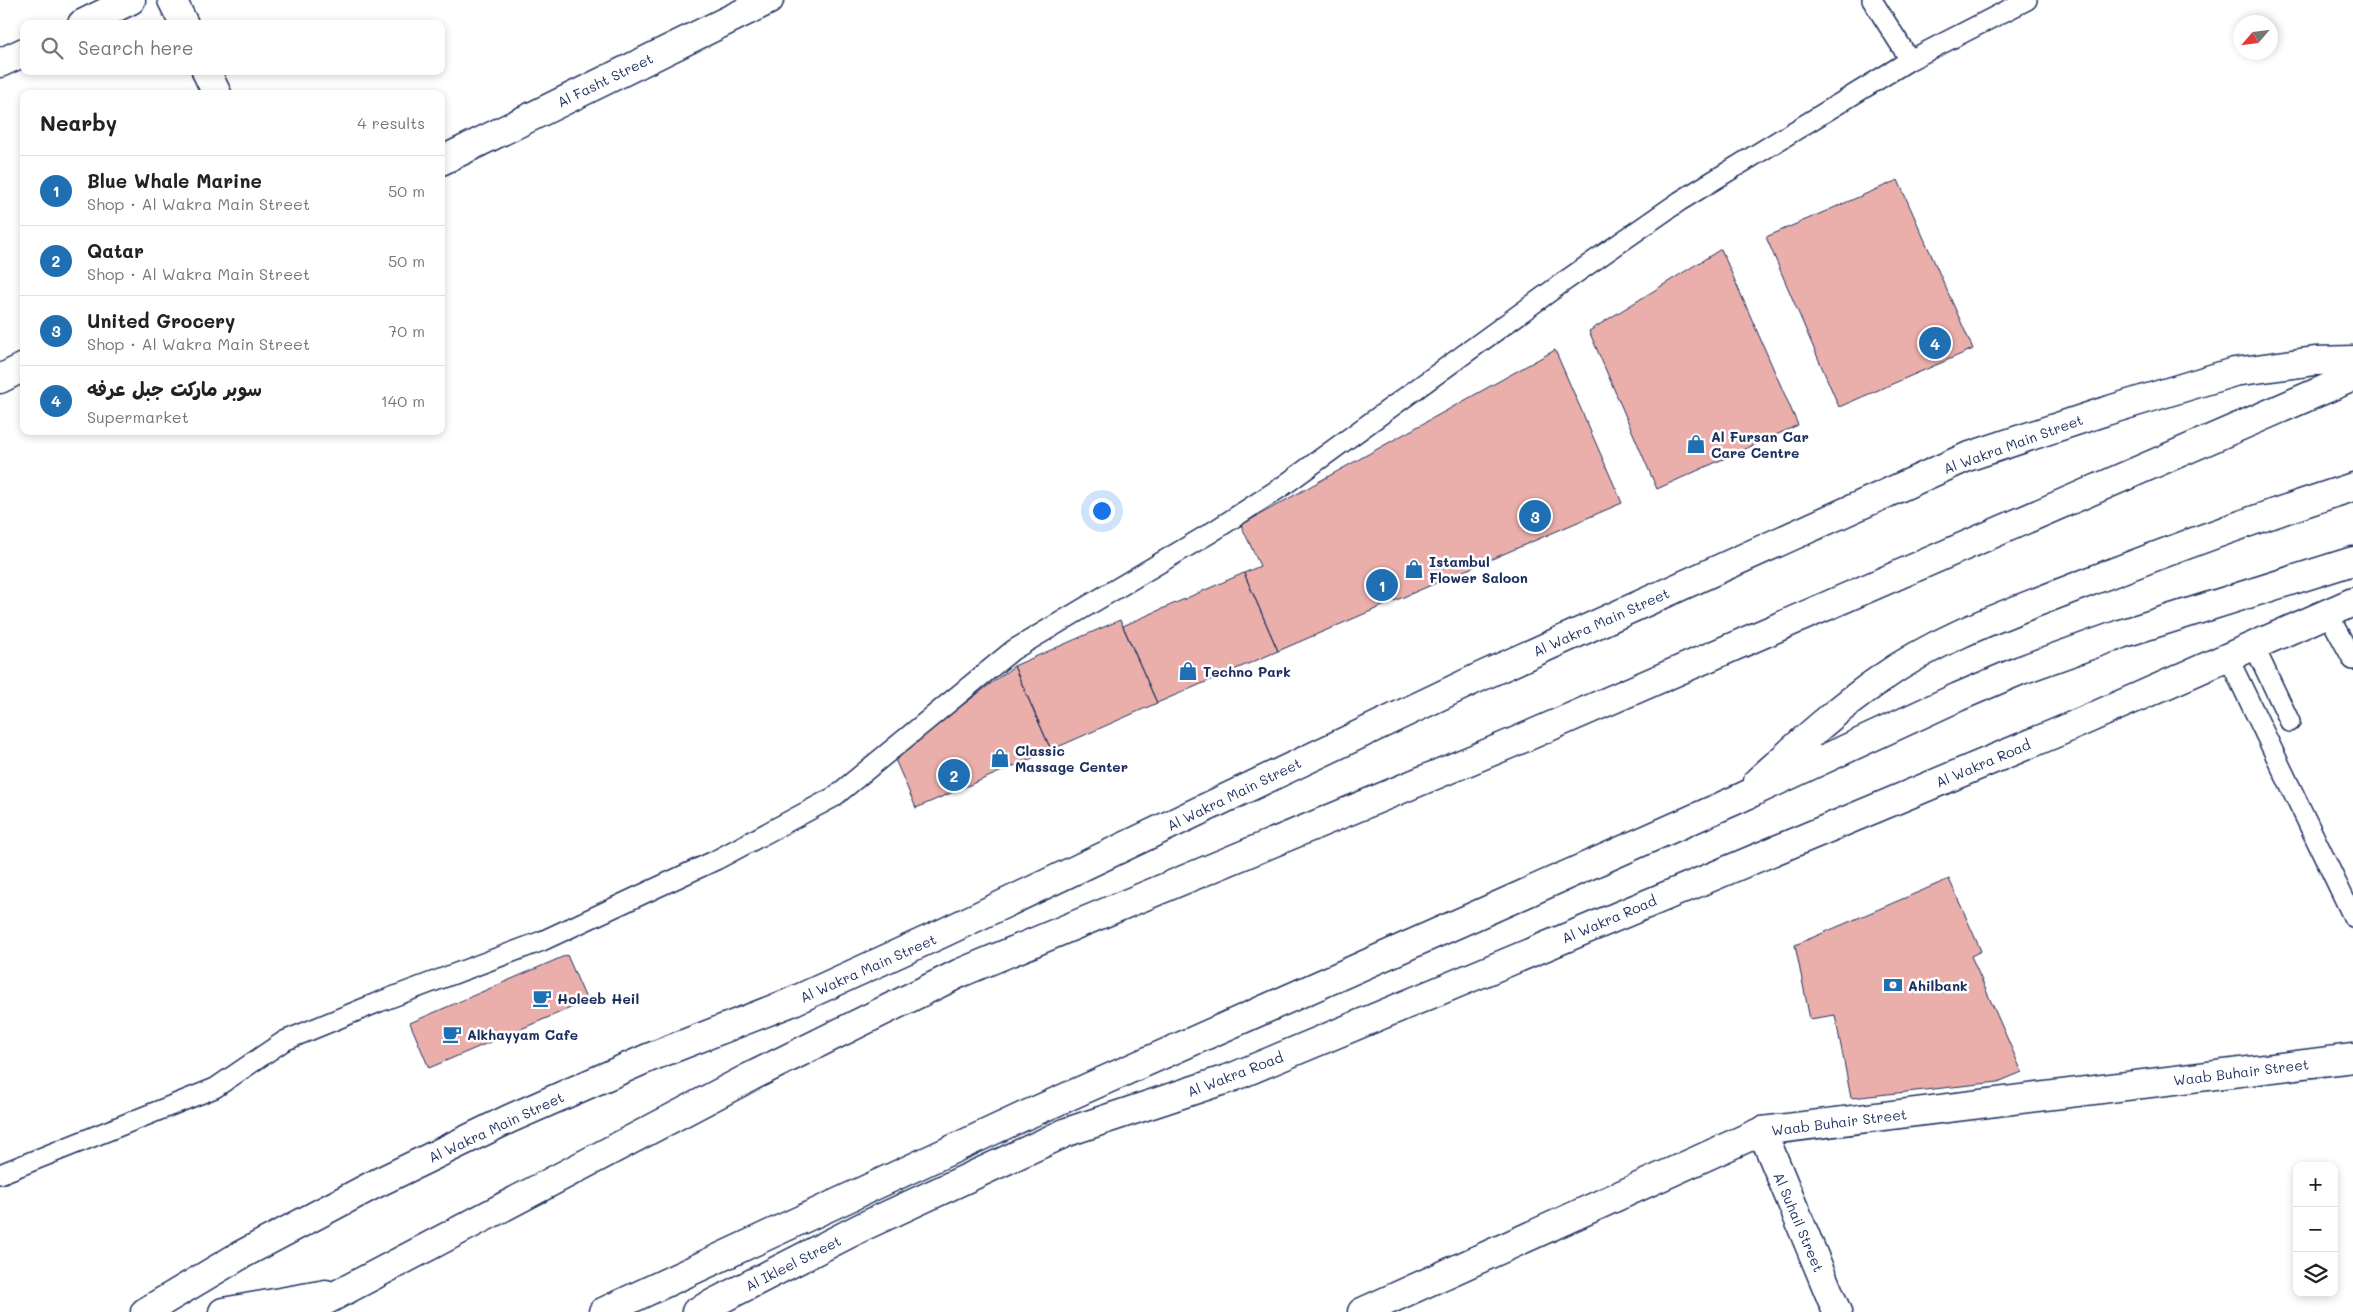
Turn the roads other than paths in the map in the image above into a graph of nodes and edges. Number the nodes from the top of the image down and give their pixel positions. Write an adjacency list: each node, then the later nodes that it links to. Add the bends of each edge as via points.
1 (131, 0): 6 (main road)
2 (172, 0): 7 (main road)
3 (769, 0): 13 (main road, Al Fasht Street)
4 (1872, 0): 9 (lane)
5 (2027, 0): 9 (lane)
6 (90, 20)
7 (182, 20)
8 (20, 54): 10 (main road)
9 (1910, 60): 30 (lane, via 1680,201 1283,486 1013,650 834,797 716,860 542,941 284,1041 215,1088)
10 (0, 63)
11 (208, 75): 12 (main road)
12 (215, 90)
13 (445, 159)
14 (2353, 360): 33 (main road, Al Wakra Main Street, via 2315,361 2234,372 1967,458 1482,676 907,950 789,1003 648,1058 509,1119 239,1256)
15 (20, 369): 17 (main road)
16 (2353, 377): 32 (main road, via 1512,742 960,973 752,1076)
17 (0, 379)
18 (2353, 487): 26 (main road, via 2179,546 1935,646 1880,679)
19 (2353, 561): 26 (main road, via 2202,607 2021,670)
20 (2353, 602): 21 (main road, Al Wakra Road)
21 (2328, 614): 22 (main road, Al Wakra Road); 24 (lane)
22 (2254, 646): 23 (main road, Al Wakra Road); 25 (lane)
23 (2228, 657): 27 (lane); 31 (main road, Al Wakra Road, via 2055,733 1232,1077 1067,1132)
24 (2353, 660)
25 (2290, 722)
26 (1738, 799): 36 (main road, via 1024,1116)
27 (2353, 916)
28 (2353, 1058): 29 (main road, Waab Buhair Street)
29 (1762, 1131): 38 (main road, Waab Buhair Street); 39 (main road, Al Suhail Street)
30 (0, 1174)
31 (862, 1227): 37 (main road, Al Ikleel Street)
32 (340, 1292): 34 (main road); 35 (main road)
33 (145, 1312)
34 (223, 1312)
35 (304, 1312)
36 (603, 1312)
37 (696, 1312)
38 (1362, 1312)
39 (1837, 1312)

